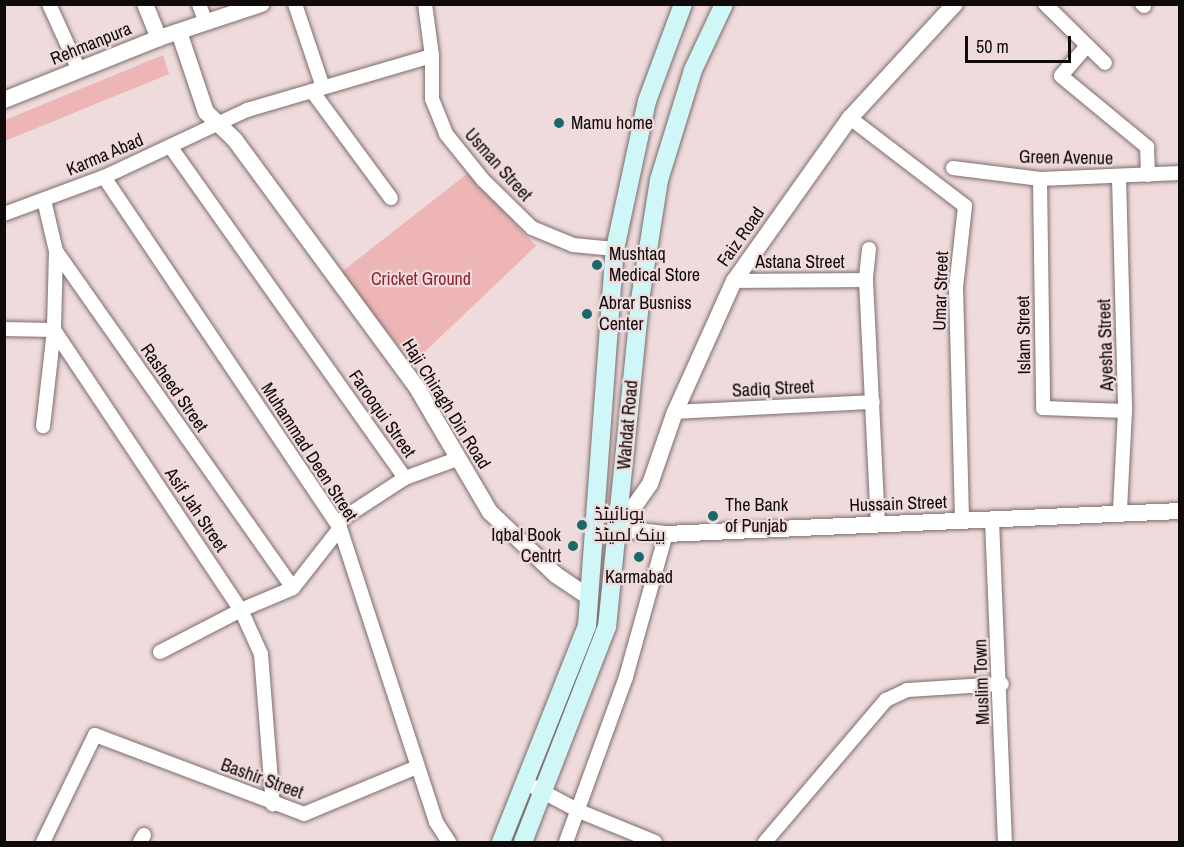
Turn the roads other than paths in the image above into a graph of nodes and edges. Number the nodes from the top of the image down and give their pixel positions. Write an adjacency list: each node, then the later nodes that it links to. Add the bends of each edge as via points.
1 (49, 4): 17 (street)
2 (145, 4): 13 (street)
3 (199, 4): 11 (street)
4 (261, 4): 11 (street, Rehmanpura)
5 (296, 4): 18 (street)
6 (425, 4): 15 (street, Usman Street)
7 (683, 4): 32 (main road, Wahdat Road, via 647,101)
8 (724, 4): 52 (main road, Wahdat Road, via 693,70 659,180 640,300)
9 (955, 4): 20 (street, Faiz Road)
10 (1045, 4): 14 (street)
11 (206, 23): 12 (street, Rehmanpura)
12 (179, 33): 13 (street, Rehmanpura); 21 (street, Haji Chiragh Din Road, via 206,112)
13 (159, 38): 17 (street, Rehmanpura)
14 (1086, 47): 16 (street); 25 (street, via 1061,76 1147,147)
15 (432, 56): 18 (street, Karma Abad); 32 (street, Usman Street, via 432,99 446,134 483,180 532,228 573,245)
16 (1105, 63)
17 (79, 70): 19 (street, Rehmanpura)
18 (317, 89): 21 (street, Karma Abad); 29 (street)
19 (4, 100)
20 (850, 118): 36 (street, Faiz Road); 48 (street, Umar Street, via 965,206 956,288)
21 (216, 123): 22 (street, Karma Abad); 43 (street, Haji Chiragh Din Road, via 235,140 416,386)
22 (171, 147): 26 (street, Karma Abad); 44 (street, Farooqui Street)
23 (953, 168): 28 (street, Green Avenue)
24 (1179, 173): 25 (street, Green Avenue)
25 (1148, 175): 27 (street, Green Avenue)
26 (104, 177): 30 (street, Karma Abad); 50 (street, Muhammad Deen Street)
27 (1119, 177): 28 (street, Green Avenue); 40 (street, Ayesha Street)
28 (1040, 179): 40 (street, Islam Street, via 1043,408)
29 (391, 198)
30 (44, 200): 31 (street, Karma Abad); 34 (street, Rasheed Street)
31 (4, 214)
32 (615, 249): 51 (main road, Wahdat Road)
33 (869, 249): 35 (street)
34 (56, 251): 38 (street); 54 (street, Rasheed Street)
35 (866, 280): 36 (street, Astana Street); 39 (street)
36 (734, 281): 41 (street, Faiz Road)
37 (4, 329): 38 (street)
38 (54, 330): 42 (street); 56 (street, Asif Jah Street)
39 (873, 402): 41 (street, Sadiq Street); 49 (street)
40 (1125, 411): 45 (street, Ayesha Street)
41 (675, 412): 52 (street, Faiz Road, via 650,484)
42 (43, 426)
43 (457, 459): 44 (street); 55 (street, Haji Chiragh Din Road, via 490,512 556,575)
44 (405, 478): 50 (street, Farooqui Street, via 339,521)
45 (1120, 511): 46 (street, Hussain Street); 47 (street, Hussain Street)
46 (1179, 511)
47 (992, 520): 48 (street, Hussain Street); 58 (street, Muslim Town)
48 (962, 522): 49 (street, Hussain Street)
49 (878, 524): 53 (street, Hussain Street)
50 (340, 528): 54 (street, Farooqui Street); 59 (street, Muhammad Deen Street)
51 (594, 528): 52 (main road); 55 (main road, Wahdat Road)
52 (618, 529): 53 (street, Hussain Street); 61 (main road, Wahdat Road, via 607,627)
53 (666, 534): 63 (street, via 626,677)
54 (293, 588): 56 (street, Farooqui Street)
55 (589, 597): 60 (main road, Wahdat Road, via 587,626)
56 (241, 610): 57 (street, Farooqui Street); 62 (street, Asif Jah Street, via 261,654)
57 (160, 652)
58 (1002, 684): 70 (street, via 907,690 886,700); 71 (street, Muslim Town)
59 (417, 767): 62 (street, Bashir Street, via 304,814); 65 (street, Muhammad Deen Street, via 436,822)
60 (526, 783): 61 (street); 66 (main road, Wahdat Road)
61 (545, 791): 63 (street); 67 (main road, Wahdat Road)
62 (273, 805): 64 (street, Bashir Street, via 95,735)
63 (579, 811): 68 (street); 69 (street)
64 (43, 843)
65 (449, 843)
66 (501, 843)
67 (523, 843)
68 (566, 843)
69 (655, 843)
70 (765, 843)
71 (1005, 843)

